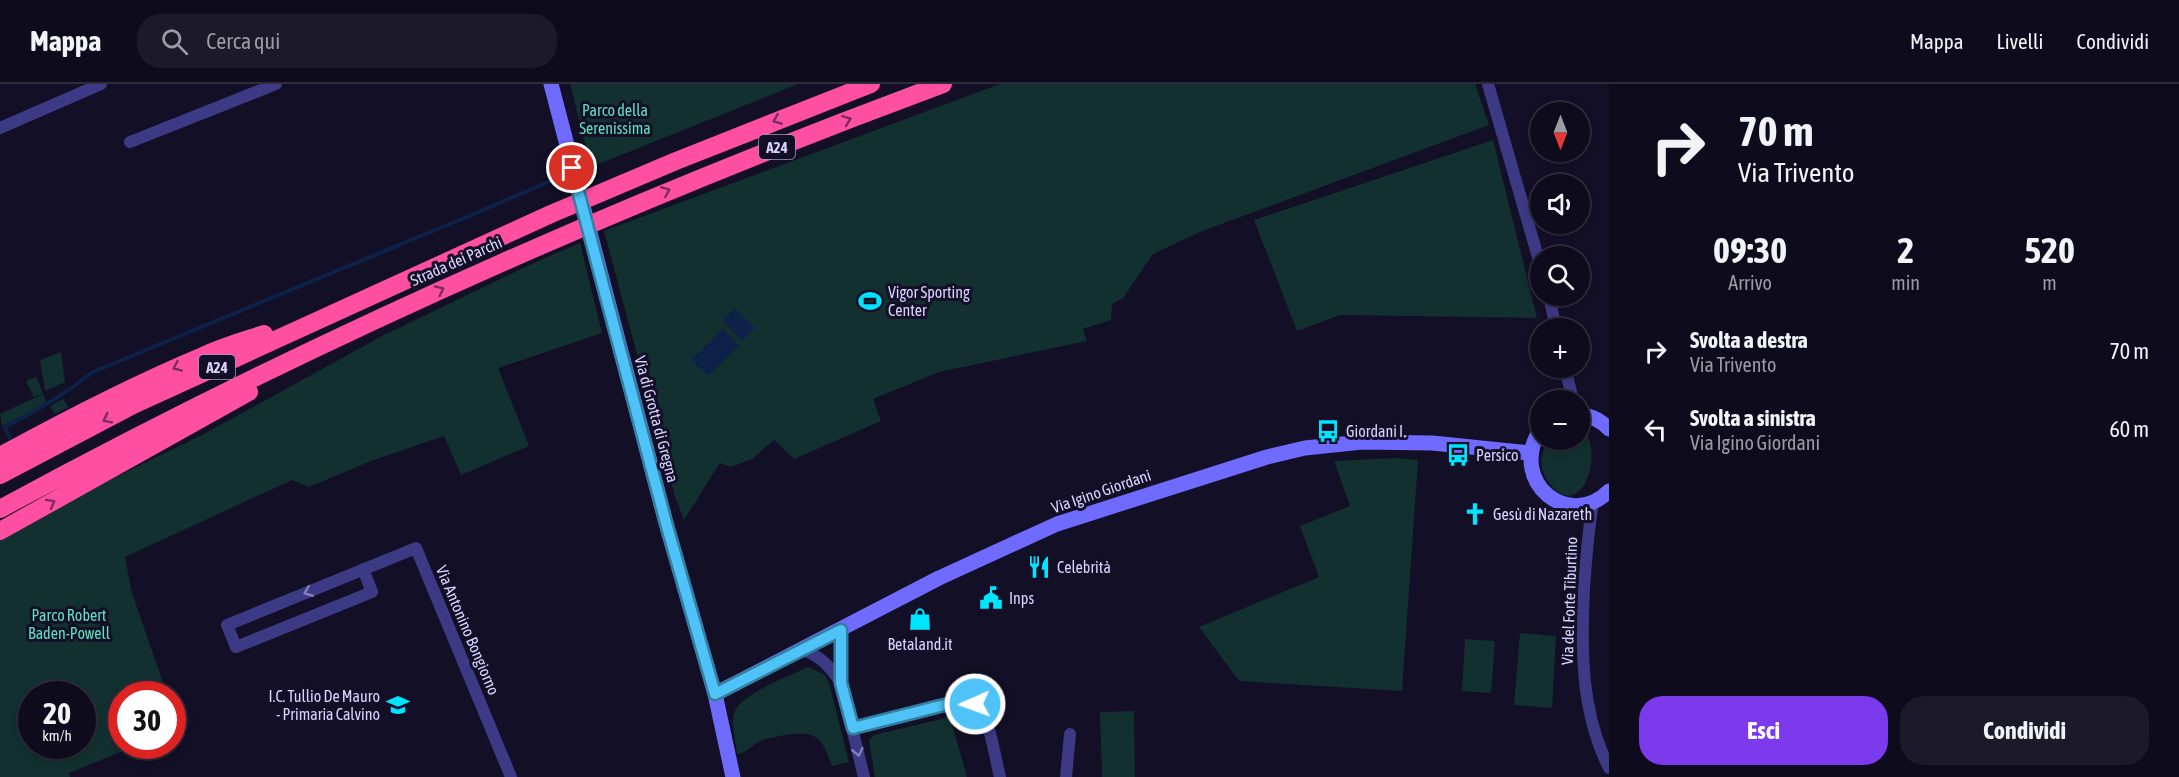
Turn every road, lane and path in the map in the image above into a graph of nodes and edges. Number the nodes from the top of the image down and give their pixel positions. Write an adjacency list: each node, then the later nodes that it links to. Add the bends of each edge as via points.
1 (101, 84): 7 (street)
2 (276, 84): 8 (street)
3 (551, 84): 26 (street, Via di Grotta di Gregna, via 664,517)
4 (871, 84): 10 (highway, Strada dei Parchi / A24, one-way to 10, via 603,191)
5 (943, 84): 11 (highway, Strada dei Parchi / A24, one-way to 5, via 612,214)
6 (1488, 84): 9 (street)
7 (0, 128)
8 (130, 142)
9 (1535, 246)
10 (370, 297): 16 (highway, one-way to 16, via 204,355); 17 (highway, Strada dei Parchi / A24, one-way to 17, via 134,405)
11 (387, 314): 20 (highway, Strada dei Parchi / A24, via 203,402); 21 (highway, one-way to 11)
12 (1590, 416): 13 (street)
13 (1609, 429)
14 (1531, 450): 15 (street)
15 (1530, 453): 19 (street, via 1537,484 1547,495 1561,503); 23 (street, Via Igino Giordani, via 1379,441 1285,452 1057,524 939,578)
16 (0, 456)
17 (0, 475)
18 (1609, 491): 19 (street)
19 (1593, 502): 29 (street, Via del Forte Tiburtino, via 1587,543 1583,673 1590,717)
20 (0, 509)
21 (0, 531)
22 (363, 569): 22 (street, Via Antonino Bongiorno, one-way to 22, via 227,625 237,647 372,592); 31 (street, Via Antonino Bongiorno, via 416,548)
23 (841, 630): 24 (street, Via Igino Giordani); 25 (street)
24 (803, 650): 25 (street, via 825,663); 26 (street, Via Igino Giordani)
25 (841, 683): 27 (street)
26 (715, 694): 30 (street, Via di Grotta di Gregna)
27 (853, 728): 32 (street, one-way to 32); 33 (street, via 960,701 972,702 986,719)
28 (1070, 734): 34 (street)
29 (1609, 768)
30 (730, 773)
31 (511, 777)
32 (864, 777)
33 (1000, 777)
34 (1066, 777)

